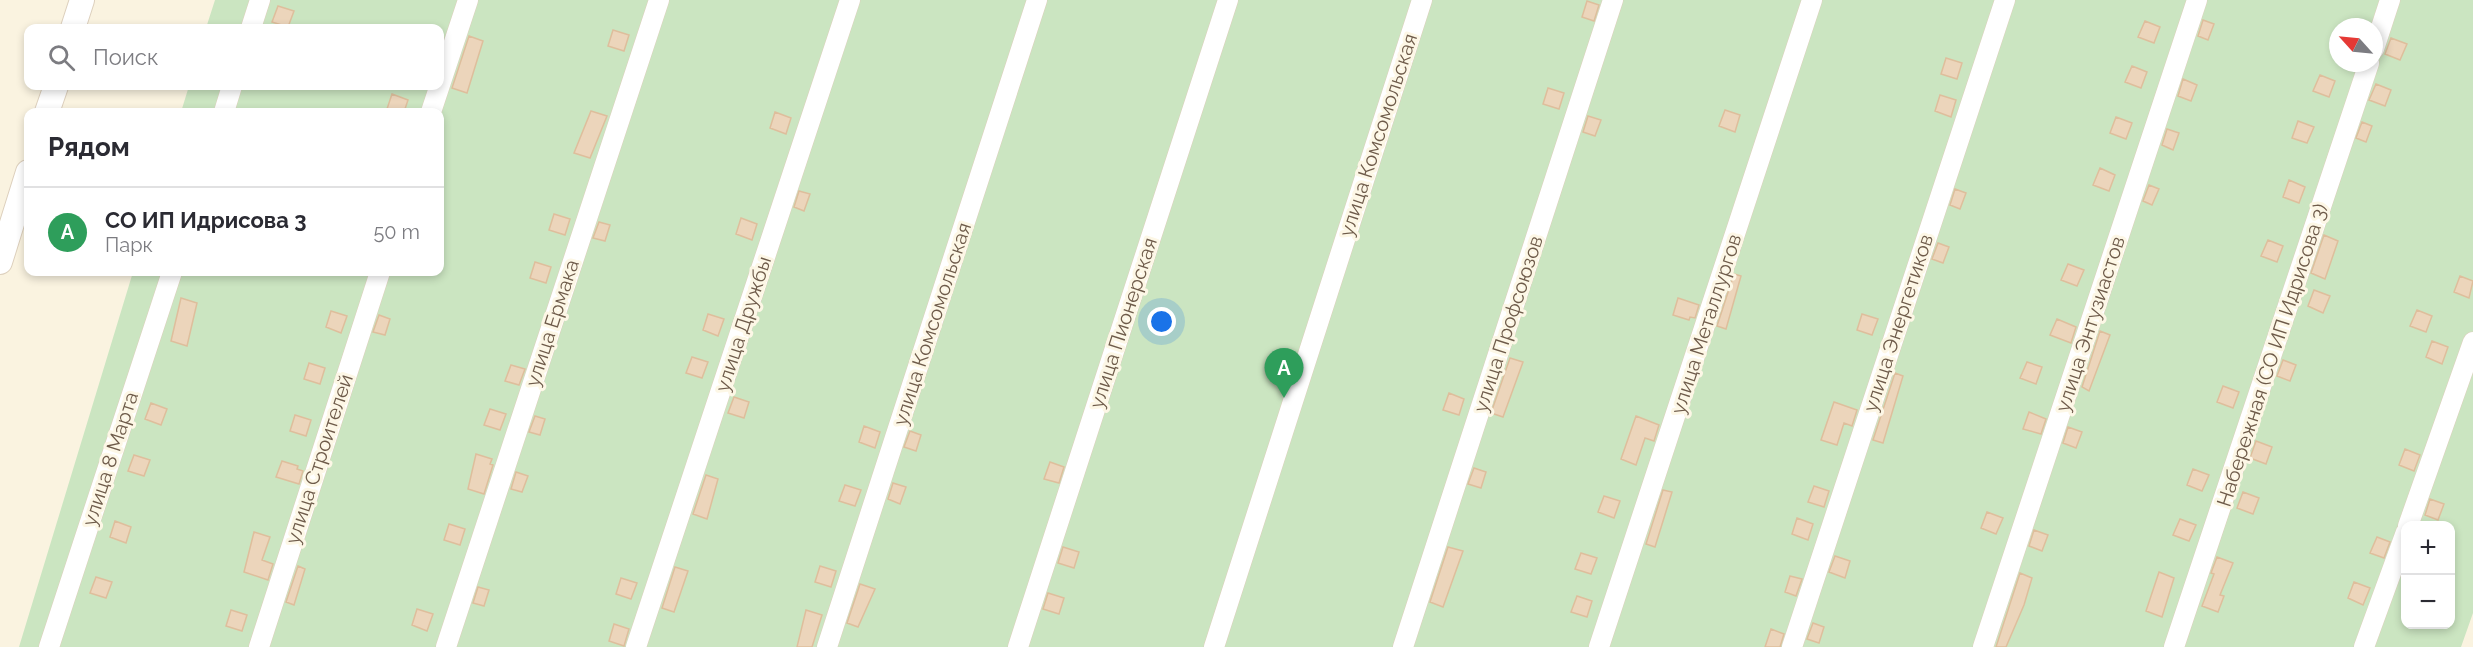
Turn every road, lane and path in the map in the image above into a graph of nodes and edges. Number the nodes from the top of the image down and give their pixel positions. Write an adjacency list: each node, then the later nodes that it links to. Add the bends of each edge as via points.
1 (82, 0): 15 (street)
2 (260, 0): 16 (street)
3 (468, 0): 18 (street)
4 (659, 0): 34 (street, улица Ермака)
5 (850, 0): 35 (street, улица Дружбы)
6 (1037, 0): 36 (street, улица Комсомольская)
7 (1228, 0): 37 (street, улица Пионерская)
8 (1422, 0): 38 (street, улица Комсомольская)
9 (1613, 0): 39 (street, улица Профсоюзов)
10 (1812, 0): 40 (street, улица Металлургов)
11 (2005, 0): 41 (street, улица Энергетиков)
12 (2197, 0): 42 (street, улица Энтузиастов)
13 (2390, 0): 14 (street)
14 (2383, 21)
15 (74, 24)
16 (252, 24)
17 (2366, 72): 43 (street, Набережная (СО ИП Идрисова 3))
18 (444, 73)
19 (55, 90): 22 (street)
20 (231, 90): 23 (street)
21 (438, 90): 24 (street)
22 (48, 108)
23 (225, 108)
24 (432, 108)
25 (24, 185): 26 (street)
26 (0, 262)
27 (171, 276): 32 (street, улица 8 Марта)
28 (379, 276): 33 (street, улица Строителей)
29 (2473, 342): 30 (street)
30 (2409, 521)
31 (2401, 546): 44 (street)
32 (49, 647)
33 (259, 647)
34 (446, 647)
35 (636, 647)
36 (827, 647)
37 (1018, 647)
38 (1214, 647)
39 (1403, 647)
40 (1599, 647)
41 (1792, 647)
42 (1983, 647)
43 (2174, 647)
44 (2364, 647)

